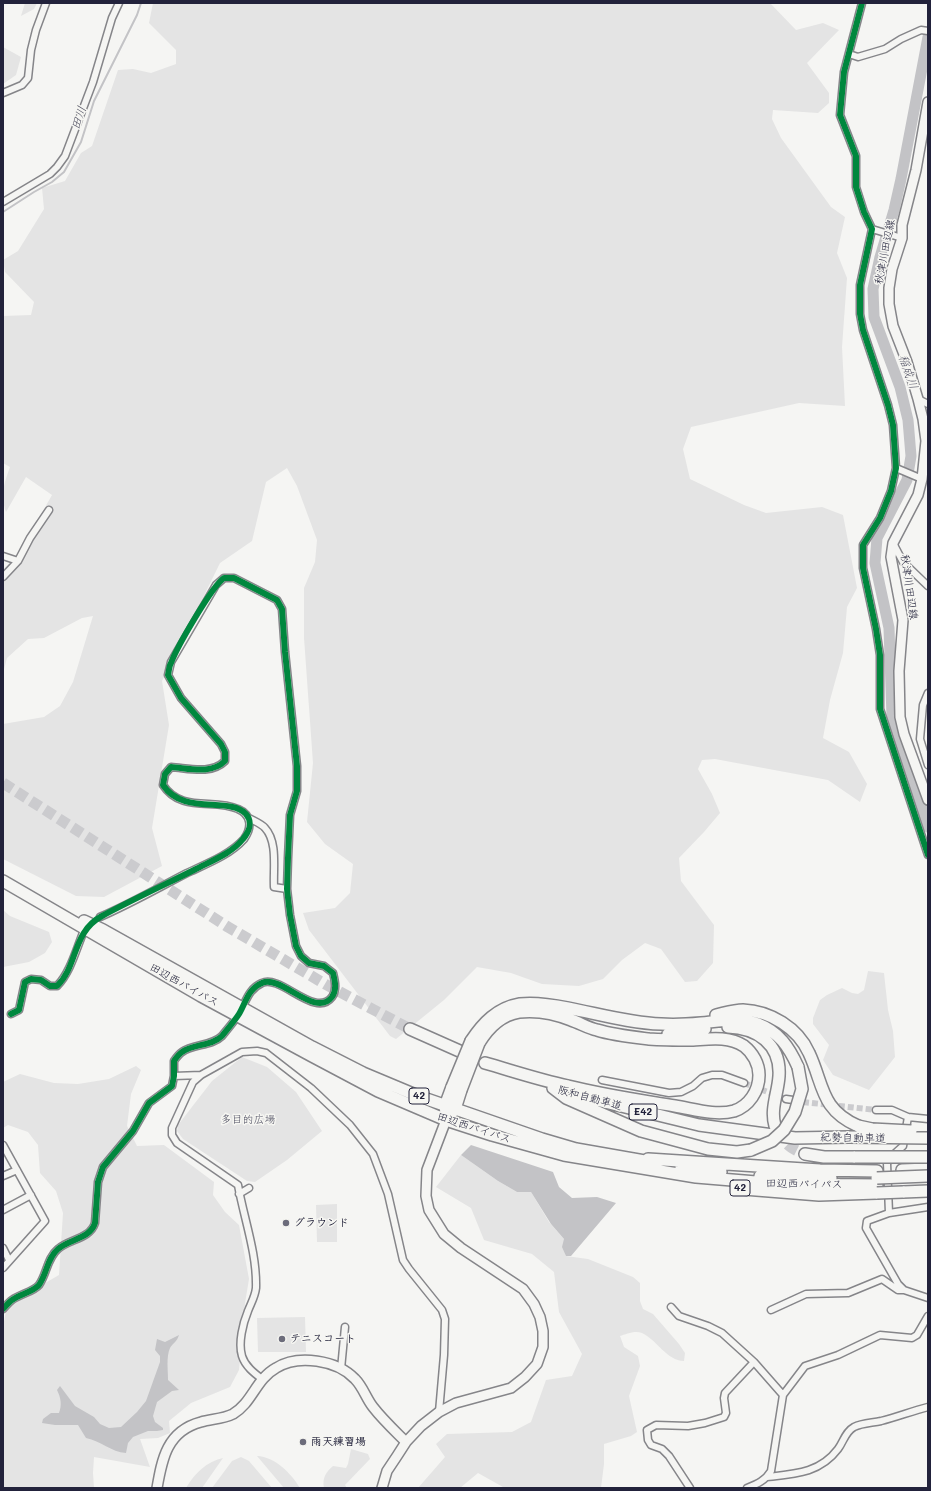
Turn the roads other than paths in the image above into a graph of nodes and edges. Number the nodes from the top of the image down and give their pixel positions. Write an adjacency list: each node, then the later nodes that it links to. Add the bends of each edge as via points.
1 (46, 3): 6 (street, via 31,50 28,78 22,85)
2 (119, 3): 9 (street, via 65,156 50,174)
3 (862, 3): 5 (street)
4 (926, 31): 5 (street, via 921,30 878,51 858,57)
5 (849, 54): 10 (street, via 844,72 840,115 856,156 856,187)
6 (3, 93)
7 (928, 102): 8 (street, 秋津川田辺線)
8 (925, 134): 11 (street, 秋津川田辺線)
9 (3, 202)
10 (872, 229): 11 (street); 14 (street, via 860,285 860,314 888,405)
11 (898, 237): 12 (street, 秋津川田辺線, via 889,288 889,304 893,326)
12 (918, 399): 13 (street); 15 (street, 秋津川田辺線, via 926,441)
13 (928, 404)
14 (899, 469): 15 (street); 26 (street, via 880,518 863,545 863,568 880,655 880,709)
15 (919, 477): 17 (street, 秋津川田辺線, via 918,495)
16 (49, 510): 19 (street)
17 (893, 543): 21 (street, via 903,562); 24 (street, 秋津川田辺線, via 891,557 903,620 899,671 900,717)
18 (3, 556): 19 (street)
19 (18, 561): 20 (street)
20 (3, 577)
21 (928, 586)
22 (928, 693): 23 (street, via 923,705 920,739)
23 (928, 765)
24 (928, 800)
25 (249, 818): 28 (street, via 264,826 271,836 274,887); 28 (street, via 238,809 180,799 170,794 163,785 165,774 171,767 213,769 225,761 225,752 221,744 181,698 168,675 171,662 188,631 216,585 224,578 234,578 277,600 282,609 297,766 297,791 290,815); 29 (street, via 250,828 244,838 224,854)
26 (928, 855)
27 (3, 881): 31 (highway, 田辺西バイパス / 42, via 201,996)
28 (287, 889): 31 (street, via 298,951 309,963 324,966 333,974 336,989 328,1001 318,1002 309,1001 274,982 264,982 250,993)
29 (100, 917)
30 (82, 933): 32 (street, via 61,982 57,986 50,986 41,980 31,978 25,982 19,1010)
31 (241, 1012): 39 (street, via 221,1037 183,1051 174,1060); 45 (highway, 田辺西バイパス / 42, via 363,1073); 49 (highway, 田辺西バイパス / 42, via 312,1056 378,1091)
32 (11, 1014)
33 (579, 1023): 36 (highway, via 542,1012 517,1013 493,1024); 37 (highway, via 597,1030 649,1039 731,1040 744,1046 757,1062 757,1088 749,1101 739,1109 713,1113 616,1097); 50 (highway, via 653,1034 723,1027 740,1027 755,1032 773,1049 778,1062 779,1075 773,1120)
34 (676, 1023): 36 (highway, via 627,1020 539,1004 521,1004 506,1007 491,1016 480,1027); 42 (highway, bridge, via 746,1020 773,1031 782,1039 798,1067 802,1089 796,1112 784,1130 772,1141 751,1150 737,1152 708,1149 641,1131 566,1098); 51 (highway, bridge, via 743,1010 760,1012 777,1019 799,1035 809,1052 822,1090 837,1114 858,1126 872,1129)
35 (410, 1029): 37 (highway, 阪和自動車道 / E42)
36 (475, 1042): 45 (highway, bridge)
37 (485, 1062): 42 (highway, 阪和自動車道 / E42)
38 (201, 1075): 39 (street); 62 (street, via 188,1092 172,1128 172,1136 177,1143); 84 (street, via 242,1052 266,1053 339,1114 373,1154 388,1194 403,1260 442,1310 445,1319)
39 (174, 1076): 75 (street, via 172,1086 149,1103 133,1131 103,1167 98,1182 93,1228 87,1234 58,1249 38,1286 12,1300)
40 (602, 1080): 41 (street, via 669,1092 681,1092 712,1074 722,1074)
41 (744, 1083)
42 (552, 1088): 50 (highway, 阪和自動車道 / E42, via 687,1123)
43 (786, 1099): 44 (street)
44 (803, 1102)
45 (450, 1107): 49 (highway); 60 (highway, 田辺西バイパス / 42, via 542,1139 622,1158 820,1170)
46 (876, 1110): 47 (street, via 892,1110)
47 (908, 1117): 48 (street); 68 (street, via 903,1146 887,1163)
48 (928, 1119)
49 (446, 1120): 60 (highway, 田辺西バイパス / 42, via 564,1155 696,1178 816,1185); 84 (street, via 427,1170 426,1196 429,1210 444,1234 523,1290 540,1316 543,1347 537,1364 511,1388 456,1403)
50 (777, 1131): 52 (highway, 紀勢自動車道 / E42, bridge, via 795,1138)
51 (928, 1131)
52 (928, 1138)
53 (3, 1145): 57 (street)
54 (805, 1154): 55 (highway, bridge)
55 (928, 1157)
56 (928, 1169): 60 (highway, 42, via 902,1170)
57 (17, 1170): 58 (street); 65 (street)
58 (3, 1176)
59 (928, 1176): 60 (highway, 田辺西バイパス / 42, bridge)
60 (877, 1182): 61 (highway, 田辺西バイパス / 42); 63 (highway, 42, bridge, via 903,1192)
61 (928, 1184)
62 (238, 1185): 64 (street); 64 (street, via 249,1188)
63 (928, 1191)
64 (239, 1194): 81 (street, via 250,1239 256,1285 255,1298 243,1328 241,1351 250,1370)
65 (31, 1195): 67 (street); 70 (street, via 45,1221)
66 (928, 1207): 68 (street)
67 (3, 1210)
68 (889, 1213): 72 (street, via 867,1220 866,1228)
69 (3, 1248): 70 (street)
70 (9, 1260): 71 (street)
71 (3, 1268)
72 (904, 1290): 73 (street); 76 (street, via 898,1290 882,1279 848,1293 806,1294)
73 (928, 1298)
74 (671, 1307): 79 (street, via 679,1316 722,1333)
75 (3, 1309)
76 (771, 1310)
77 (928, 1316): 82 (street, via 917,1335 912,1338 880,1335 838,1355 805,1366)
78 (345, 1327): 80 (street)
79 (754, 1362): 82 (street); 89 (street, via 725,1392 724,1417 688,1426 656,1425 646,1430 651,1445 656,1445 669,1456)
80 (341, 1369): 81 (street, via 331,1365 299,1361 275,1368); 85 (street, via 355,1380 372,1406)
81 (262, 1379): 87 (street, via 241,1408 232,1414 190,1426 175,1438 161,1463)
82 (782, 1394): 86 (street, via 771,1471)
83 (928, 1407): 86 (street, via 855,1427 848,1431 832,1457 810,1471)
84 (439, 1412): 85 (street)
85 (406, 1442): 88 (street, via 387,1471)
86 (767, 1477): 90 (street)
87 (157, 1488)
88 (382, 1488)
89 (690, 1488)
90 (747, 1488)

